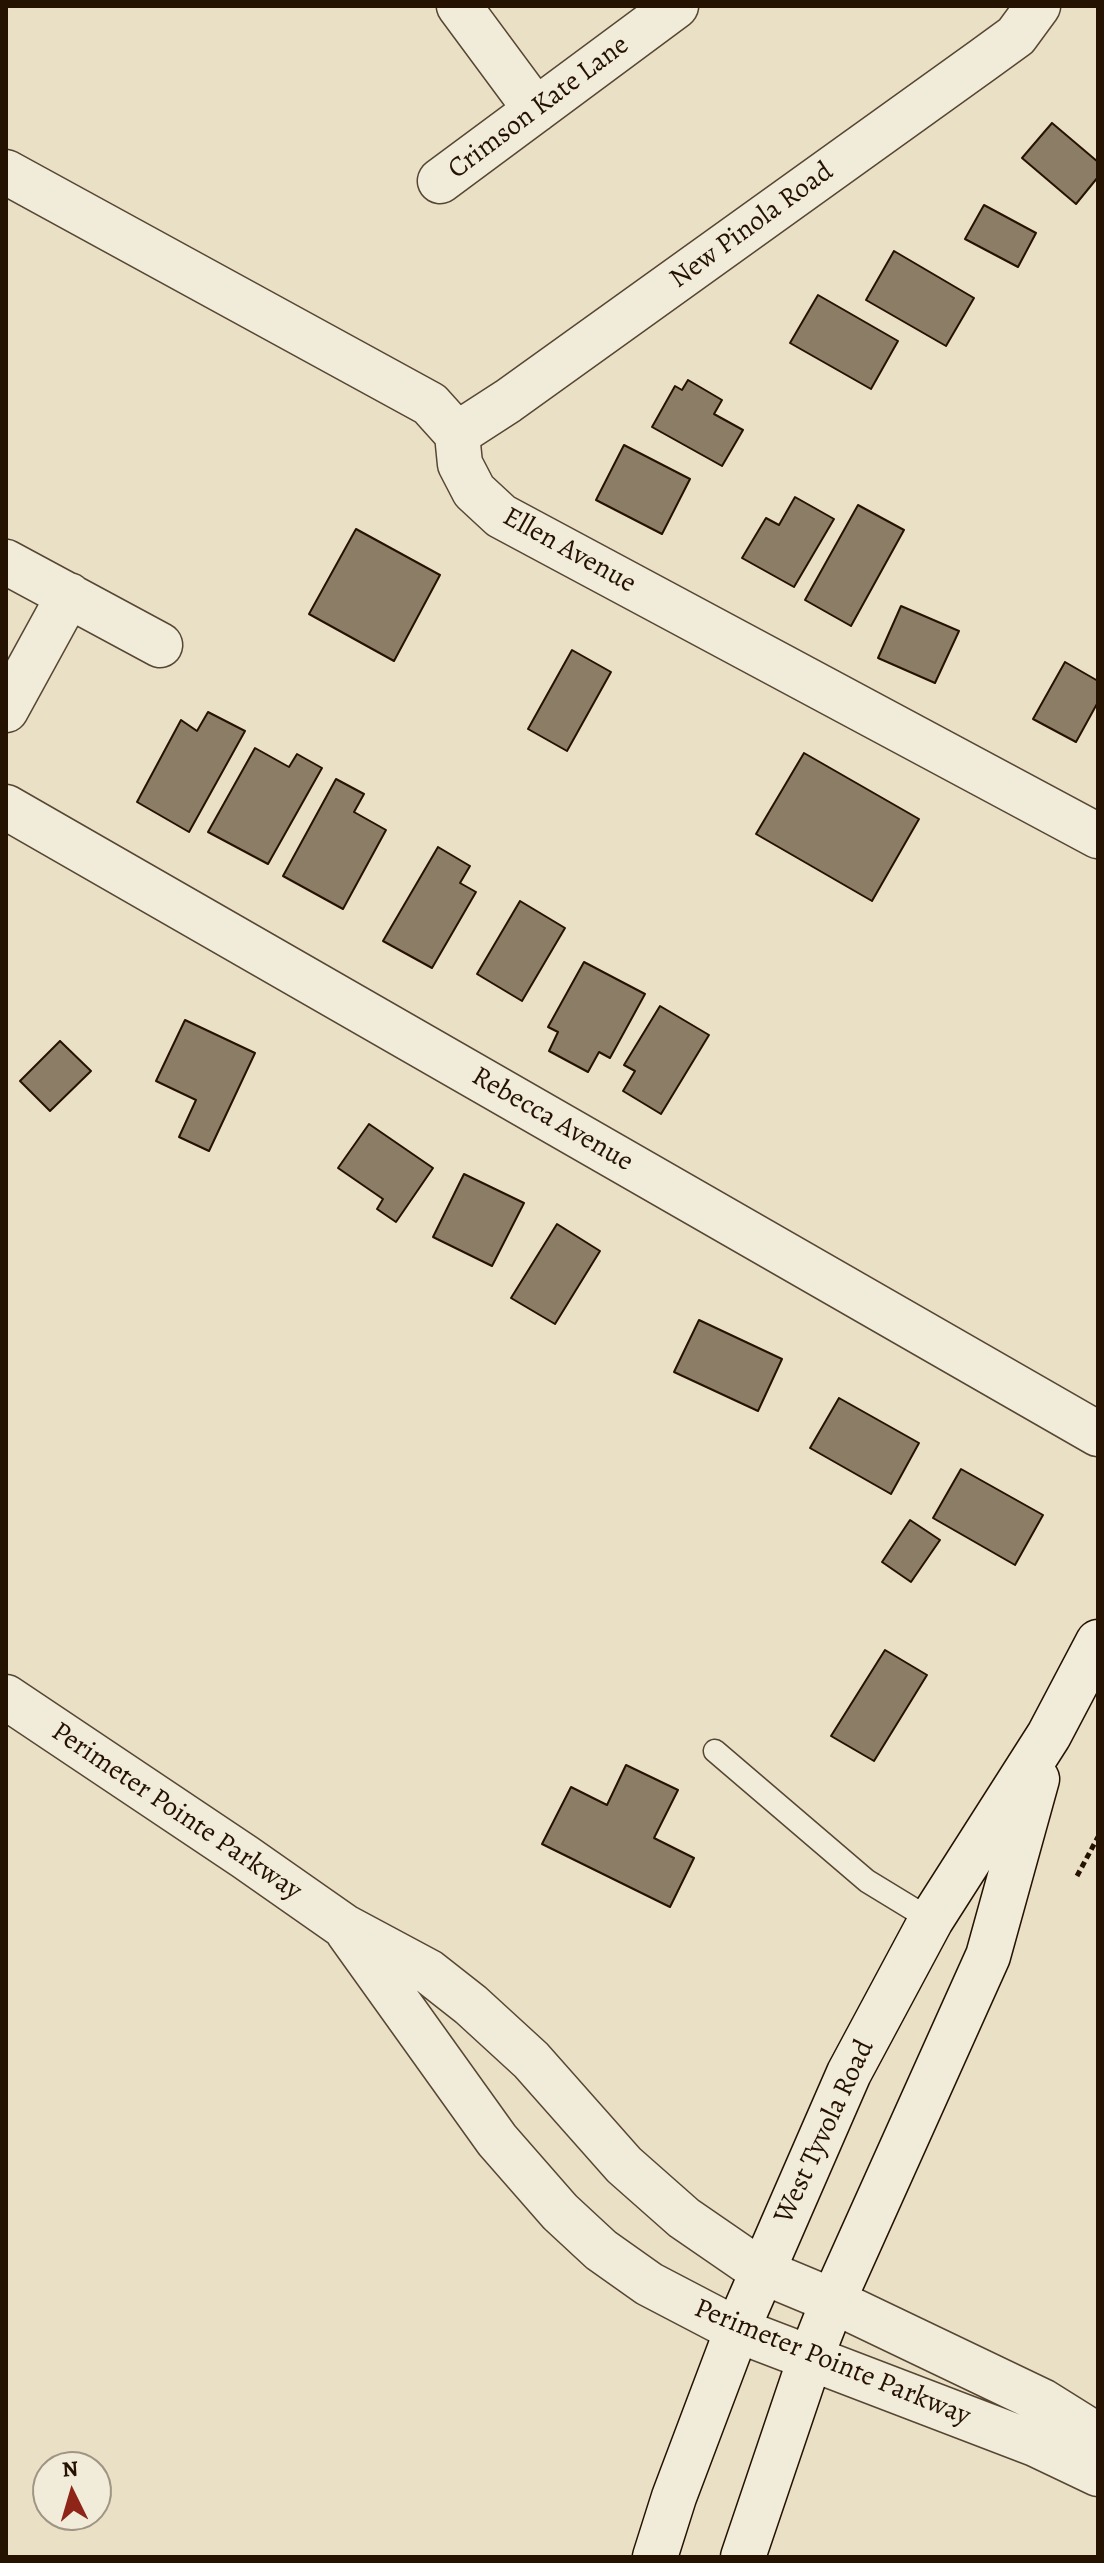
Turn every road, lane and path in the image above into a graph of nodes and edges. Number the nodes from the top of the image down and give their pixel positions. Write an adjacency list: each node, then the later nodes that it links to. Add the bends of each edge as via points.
1 (459, 6): 4 (street)
2 (676, 6): 4 (street, Crimson Kate Lane)
3 (1038, 6): 7 (street, New Pinola Road, via 1016,36)
4 (536, 110): 6 (street, Crimson Kate Lane)
5 (6, 172): 7 (street, via 430,404)
6 (440, 181)
7 (457, 434): 13 (street, Ellen Avenue, via 460,464 474,491 501,516)
8 (6, 562): 9 (street)
9 (69, 595): 10 (street); 11 (street)
10 (160, 645)
11 (6, 710)
12 (6, 807): 14 (street, Rebecca Avenue)
13 (1098, 836)
14 (1098, 1434)
15 (1098, 1642): 17 (street, West Tyvola Road)
16 (6, 1697): 22 (street, Perimeter Pointe Parkway)
17 (1049, 1735): 21 (street, West Tyvola Road); 24 (street, West Tyvola Road, via 988,1956)
18 (715, 1751): 21 (lane, via 867,1881)
19 (1098, 1837): 20 (path)
20 (1077, 1876)
21 (931, 1920): 23 (street, West Tyvola Road, via 849,2073)
22 (345, 1927): 23 (street, Perimeter Pointe Parkway, via 429,1972 471,2005 531,2060 624,2165 684,2218); 25 (street, Perimeter Pointe Parkway, via 497,2140 560,2212 649,2284)
23 (761, 2271): 24 (street, Perimeter Pointe Parkway); 25 (street, West Tyvola Road)
24 (833, 2301): 26 (street, West Tyvola Road); 27 (street, Perimeter Pointe Parkway, via 1042,2401)
25 (737, 2330): 26 (street, Perimeter Pointe Parkway); 29 (street, West Tyvola Road)
26 (810, 2359): 28 (street, Perimeter Pointe Parkway, via 1035,2444); 30 (street, West Tyvola Road)
27 (1098, 2436)
28 (1098, 2474)
29 (655, 2557)
30 (743, 2557)

